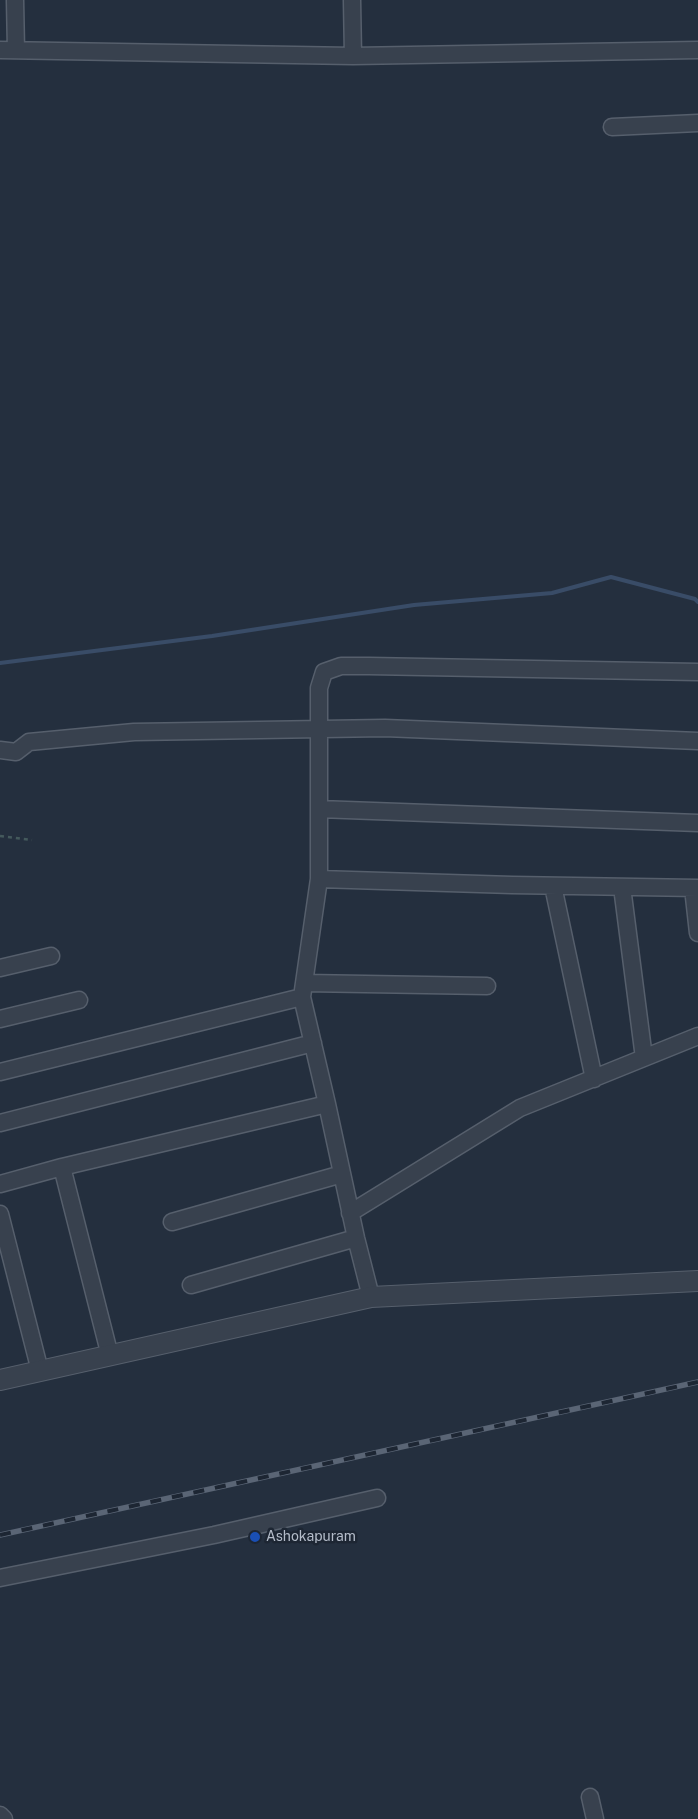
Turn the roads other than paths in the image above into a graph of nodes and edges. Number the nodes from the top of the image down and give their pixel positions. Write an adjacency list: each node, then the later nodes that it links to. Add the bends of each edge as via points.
1 (15, 0): 3 (street)
2 (352, 0): 5 (street)
3 (8, 50): 5 (street)
4 (698, 50): 5 (street)
5 (353, 56)
6 (698, 122): 7 (street)
7 (612, 127)
8 (698, 672): 9 (street, via 341,666 324,672 319,688)
9 (319, 729): 10 (street, via 385,728); 11 (street, via 134,732 29,742 16,752); 12 (street)
10 (698, 741)
11 (0, 750)
12 (319, 809): 13 (street); 14 (street)
13 (698, 823)
14 (319, 879): 15 (street); 22 (street)
15 (553, 886): 16 (street); 29 (street)
16 (622, 887): 17 (street); 27 (street)
17 (696, 888): 18 (street)
18 (698, 933)
19 (51, 956): 20 (street)
20 (0, 968)
21 (487, 986): 22 (street)
22 (303, 990): 26 (street); 28 (street)
23 (79, 1000): 24 (street)
24 (0, 1019)
25 (698, 1036): 27 (street)
26 (313, 1043): 30 (street); 31 (street)
27 (644, 1058): 29 (street)
28 (0, 1072)
29 (594, 1078): 35 (street, via 520,1108)
30 (327, 1104): 32 (street); 33 (street)
31 (0, 1123)
32 (62, 1167): 34 (street); 43 (street)
33 (342, 1174): 35 (street); 37 (street)
34 (0, 1184)
35 (350, 1213): 38 (street)
36 (0, 1214): 39 (street)
37 (172, 1222)
38 (356, 1238): 41 (street); 42 (street)
39 (6, 1266): 44 (street)
40 (698, 1281): 42 (street)
41 (191, 1285)
42 (371, 1297): 43 (street)
43 (110, 1356): 44 (street)
44 (40, 1372): 45 (street)
45 (0, 1380)
46 (376, 1498): 47 (street)
47 (0, 1578)
48 (590, 1797): 51 (street)
49 (0, 1815): 50 (street)
50 (4, 1819)
51 (595, 1819)

